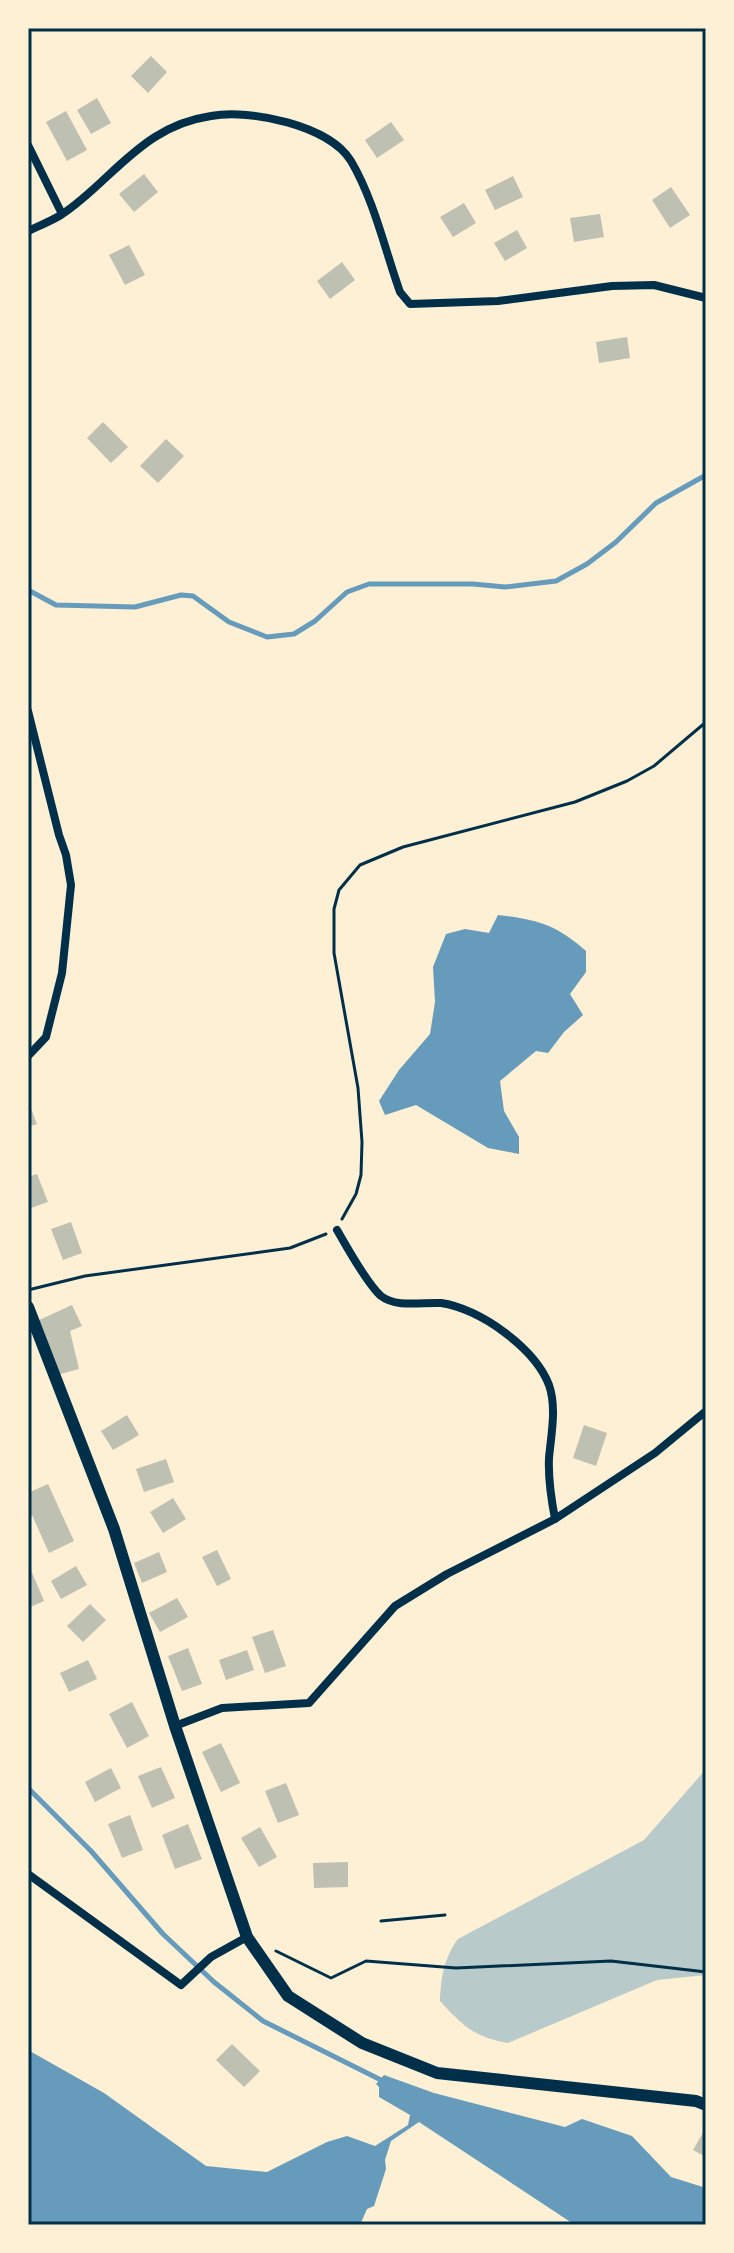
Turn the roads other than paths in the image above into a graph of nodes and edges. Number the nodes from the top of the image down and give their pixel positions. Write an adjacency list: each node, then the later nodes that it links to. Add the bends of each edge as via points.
1 (28, 145): 2 (street)
2 (62, 214): 3 (street); 4 (street, via 155,137 188,120 246,114 308,129 349,158 400,292 410,304 654,285)
3 (28, 231)
4 (706, 298)
5 (28, 711): 6 (street, via 71,885 59,986 46,1037)
6 (28, 1056)
7 (337, 1230): 10 (street, via 380,1295 393,1302 464,1309 496,1325 535,1361 549,1385 553,1409 549,1489)
8 (28, 1307): 11 (highway, via 114,1529)
9 (706, 1411): 10 (street, via 655,1453)
10 (555, 1519): 11 (street, via 395,1606 309,1703 222,1708)
11 (175, 1726): 13 (highway)
12 (28, 1874): 13 (street, via 181,1985 211,1957)
13 (247, 1937): 14 (highway, via 288,1996 362,2043 437,2073)
14 (706, 2105)

